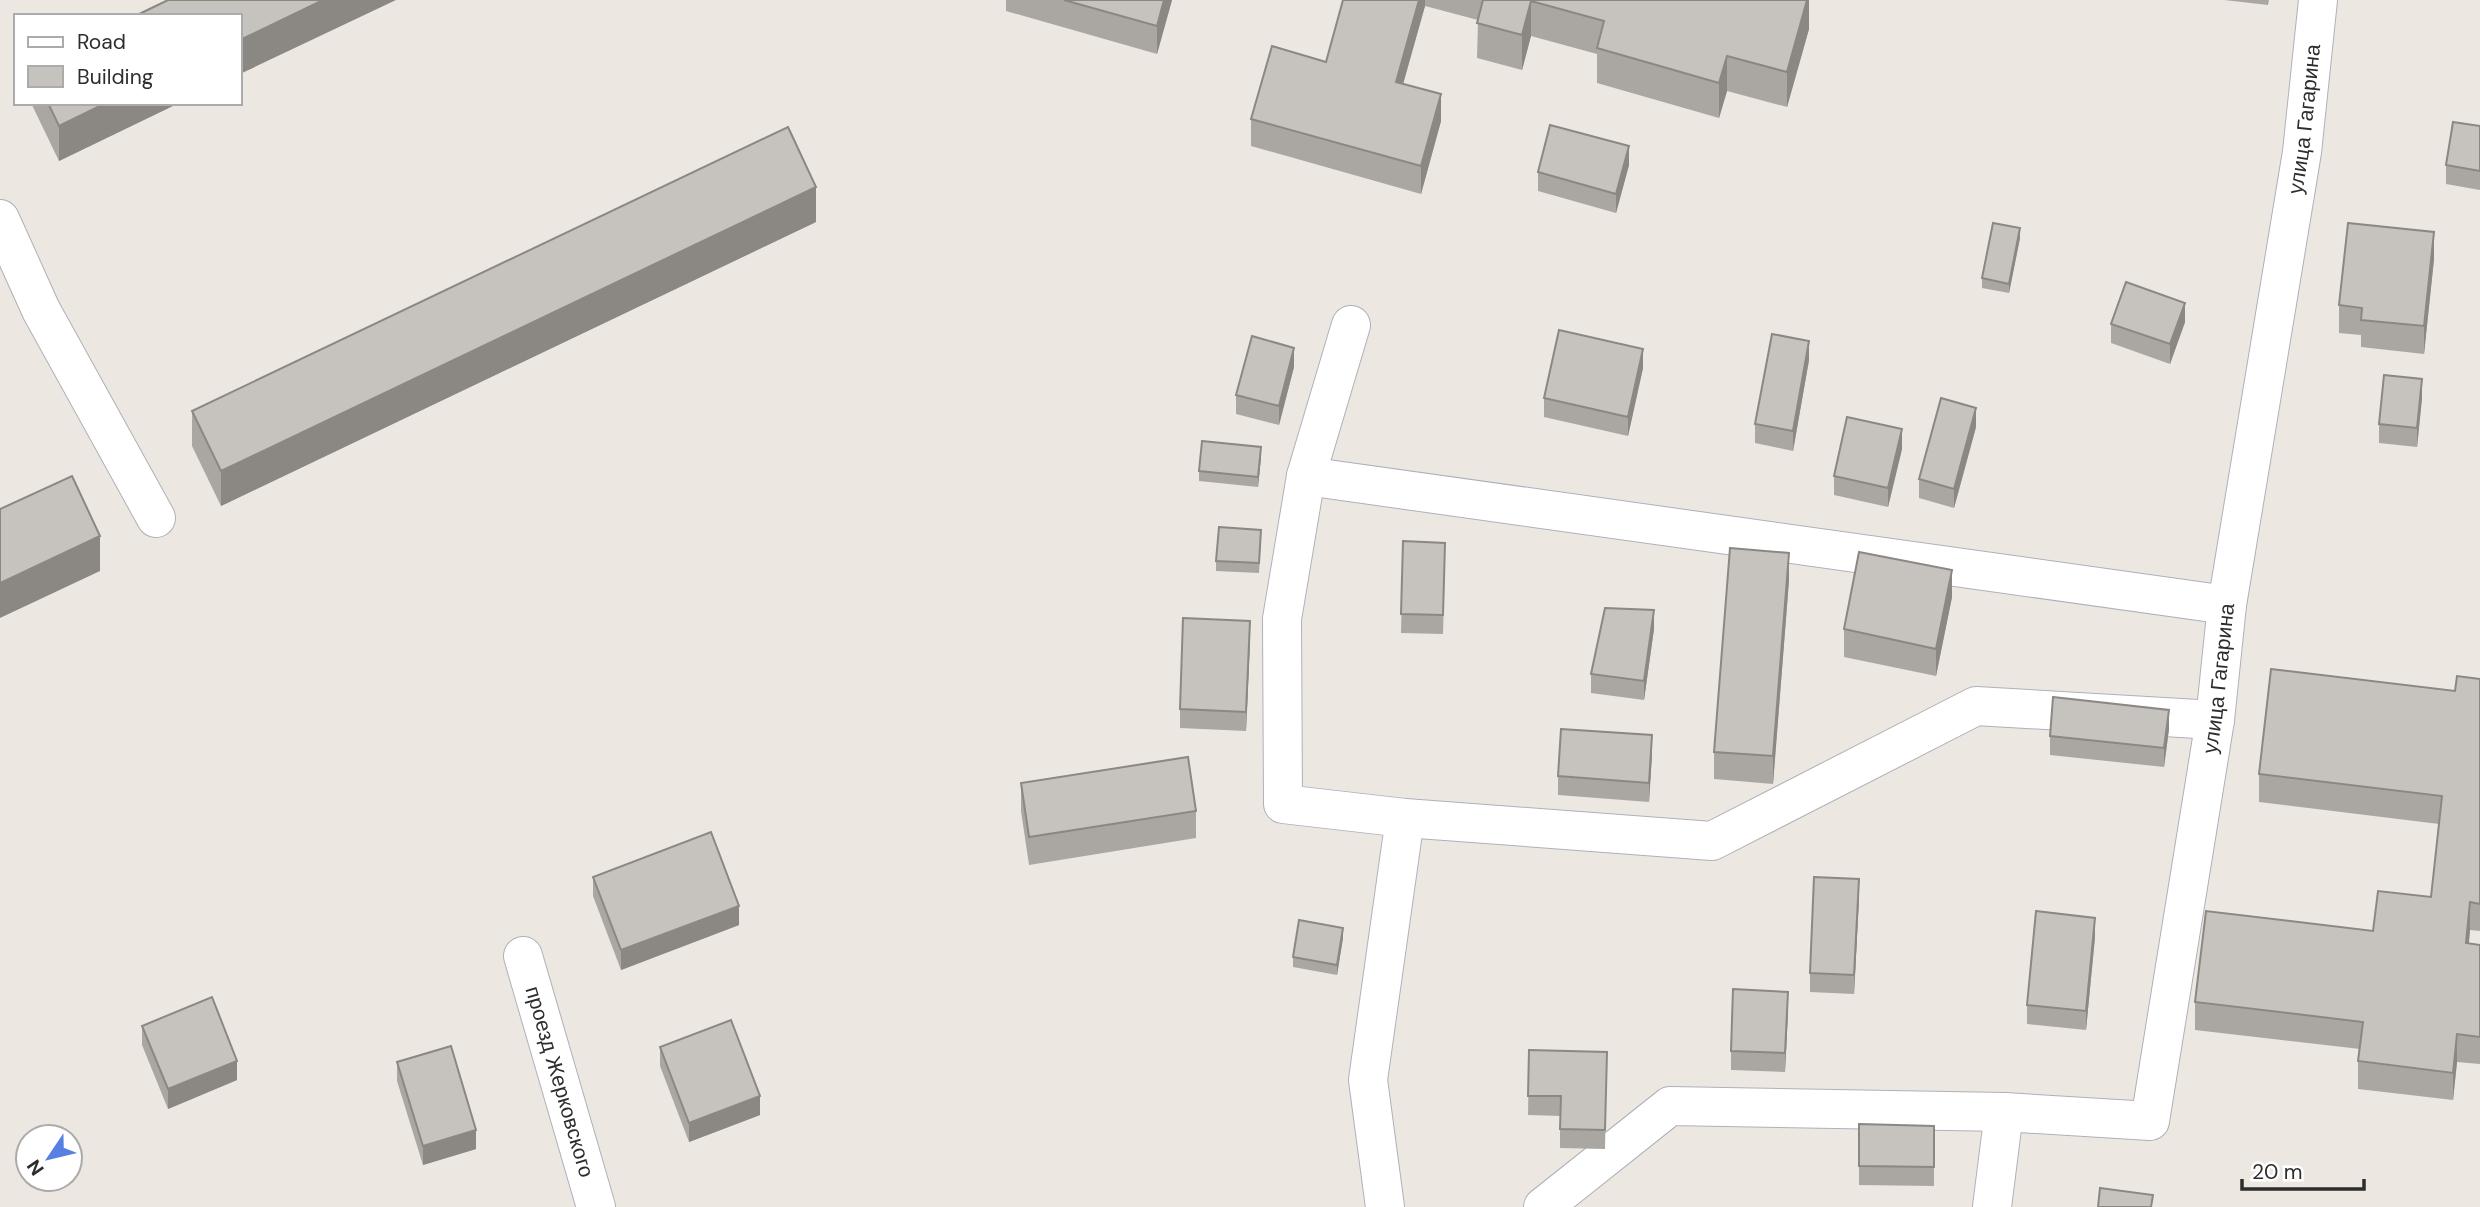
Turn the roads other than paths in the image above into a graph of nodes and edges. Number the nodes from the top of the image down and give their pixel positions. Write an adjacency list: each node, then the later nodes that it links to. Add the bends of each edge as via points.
1 (2318, 0): 6 (street, улица Гагарина, via 2302,152)
2 (0, 219): 5 (street, via 41,310)
3 (1351, 325): 4 (street)
4 (1306, 476): 6 (street); 8 (street, via 1282,619 1283,804)
5 (156, 518)
6 (2227, 605): 7 (street, улица Гагарина)
7 (2215, 720): 8 (street, via 1976,706 1712,841); 10 (street, улица Гагарина, via 2150,1121)
8 (1405, 818): 12 (street, via 1368,1080)
9 (523, 956): 11 (street, проезд Жерковского)
10 (2004, 1112): 13 (street, via 1670,1106); 14 (street)
11 (596, 1207)
12 (1385, 1207)
13 (1543, 1207)
14 (1992, 1207)

